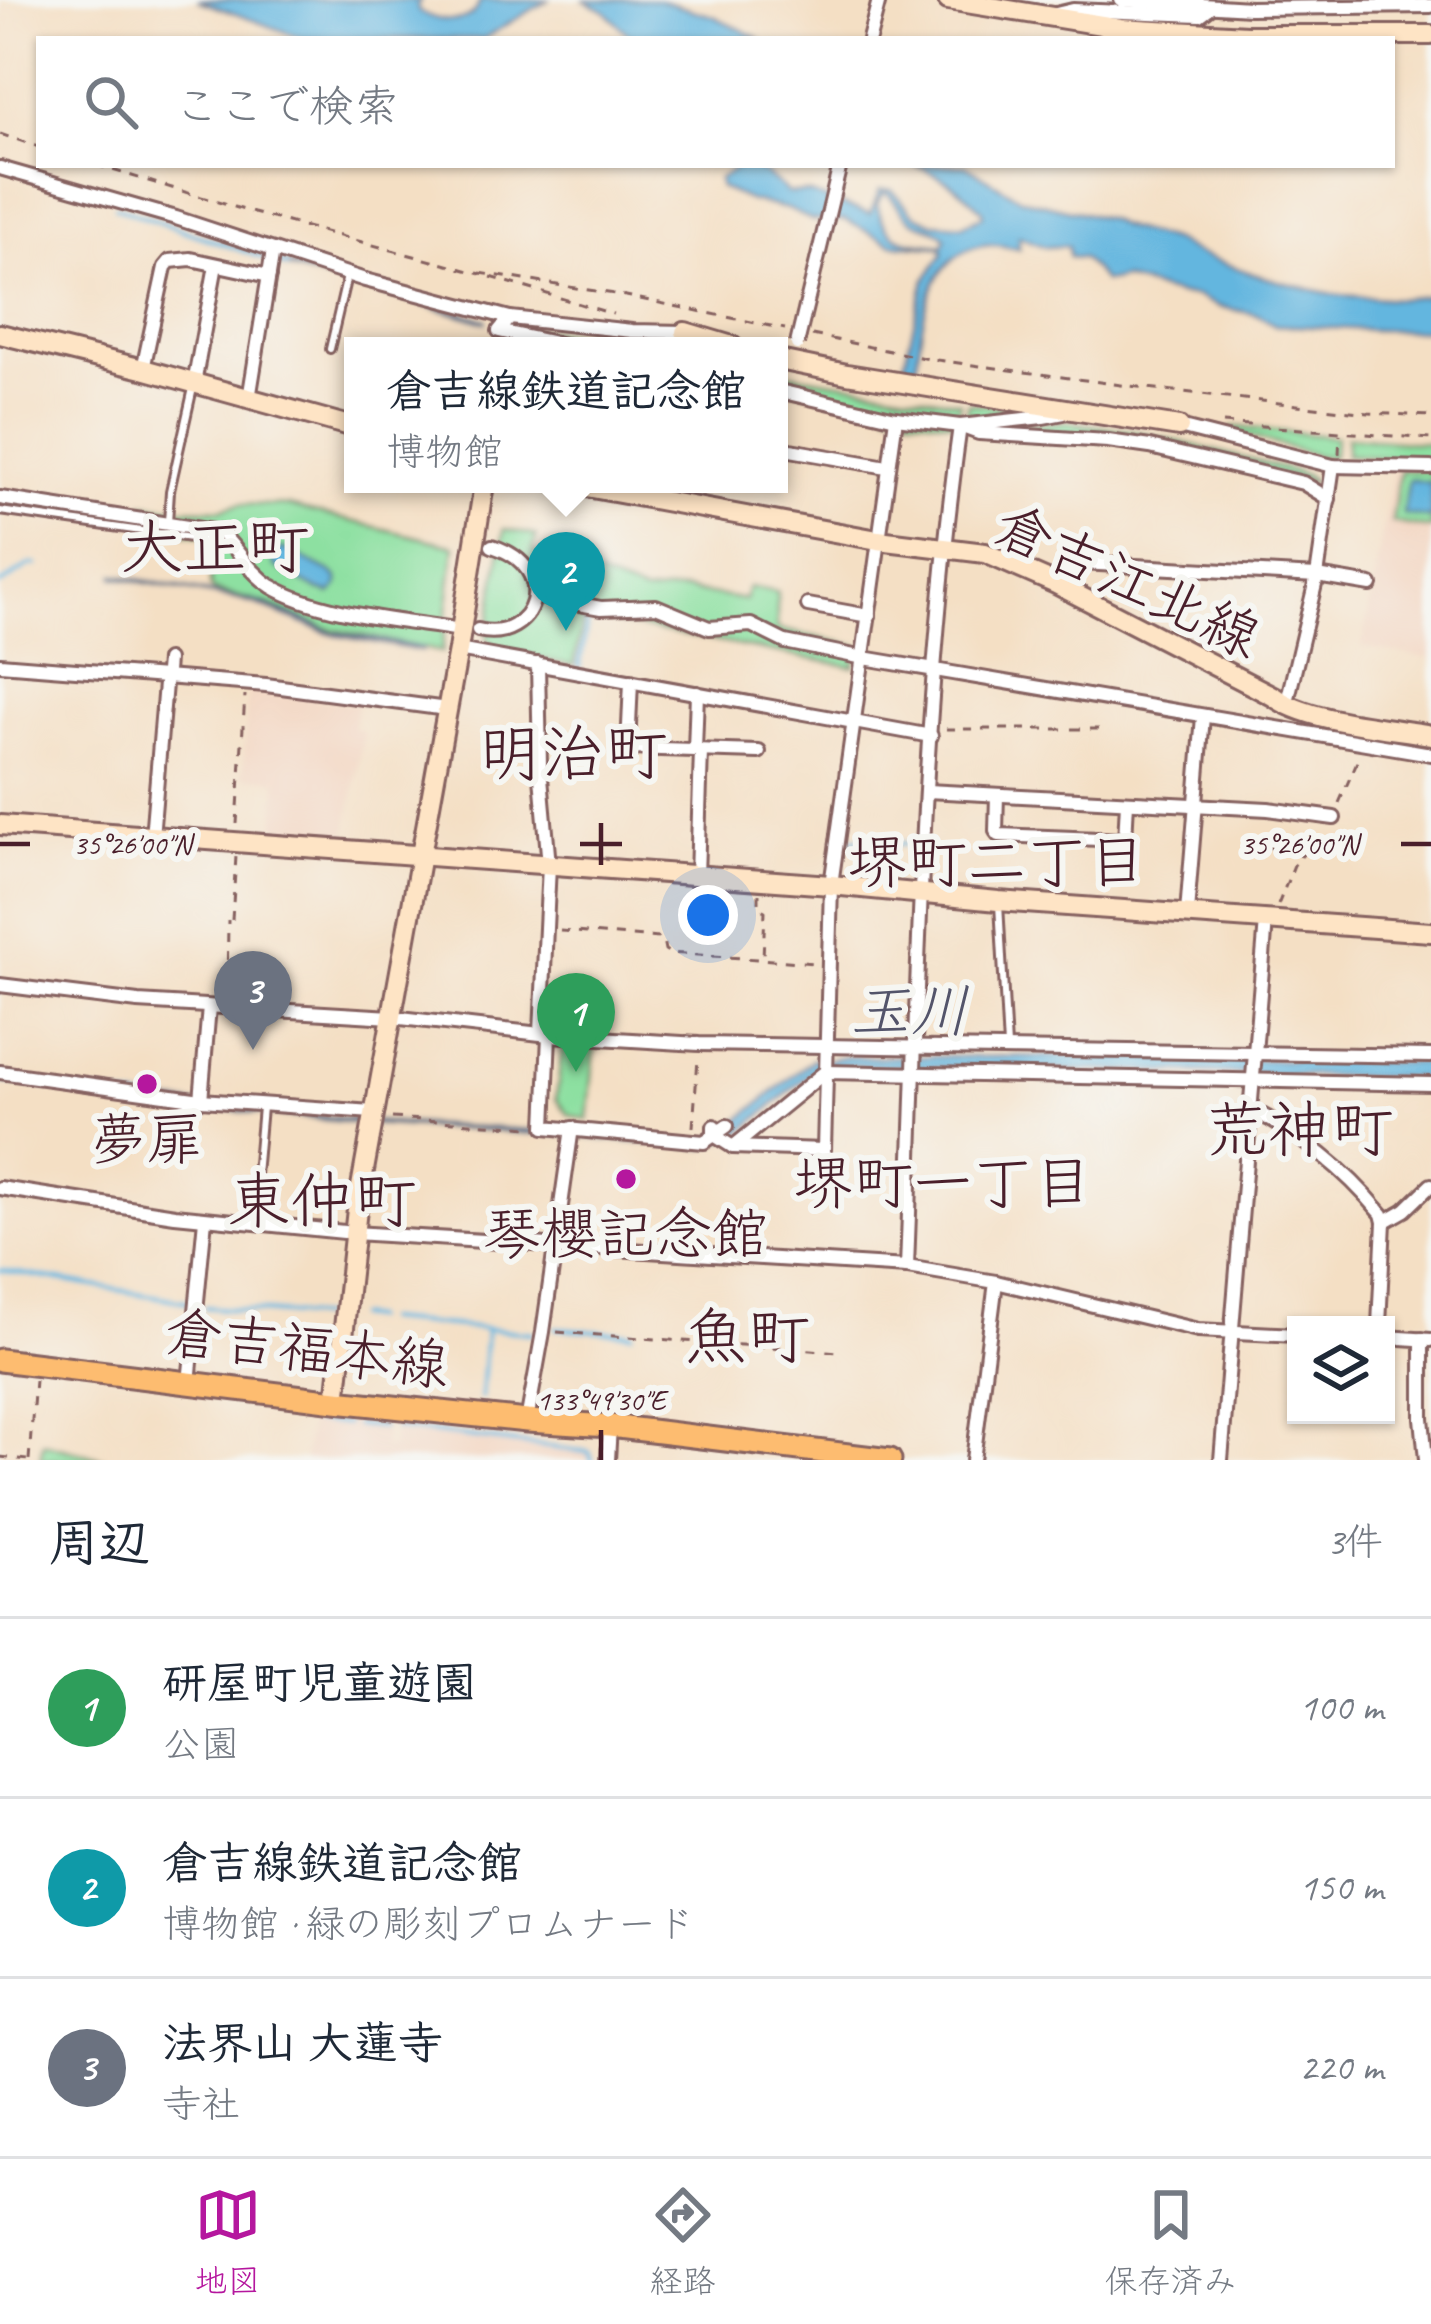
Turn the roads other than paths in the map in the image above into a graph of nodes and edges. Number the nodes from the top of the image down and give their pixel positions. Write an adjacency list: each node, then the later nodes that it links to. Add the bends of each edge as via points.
1 (879, 0): 9 (street)
2 (948, 0): 7 (main road)
3 (1121, 0): 4 (street)
4 (1179, 1): 5 (street)
5 (1213, 5): 6 (street); 7 (street, via 1200,15 1073,10)
6 (1431, 6)
7 (1044, 17): 8 (main road, via 1247,35)
8 (1431, 35)
9 (870, 36)
10 (0, 168): 12 (street)
11 (839, 168): 22 (street, bridge)
12 (273, 250): 14 (street); 15 (street)
13 (217, 265): 15 (street); 23 (street, via 191,259 165,267); 24 (street)
14 (347, 275): 16 (street); 21 (lane)
15 (269, 276): 26 (street)
16 (510, 318): 17 (street); 19 (street)
17 (685, 332): 20 (main road)
18 (0, 334): 23 (main road)
19 (499, 337)
20 (702, 337)
21 (330, 349)
22 (793, 350): 27 (main road)
23 (143, 369): 24 (main road)
24 (194, 384): 26 (main road); 41 (lane)
25 (788, 393): 28 (street)
26 (250, 399): 29 (main road)
27 (1076, 410): 30 (street); 31 (main road)
28 (896, 418): 30 (street); 34 (street)
29 (344, 425)
30 (960, 426): 39 (street, via 1150,448 1304,482); 45 (street)
31 (1179, 427): 33 (street)
32 (788, 450): 34 (street)
33 (1336, 461): 35 (street); 39 (street)
34 (887, 467): 42 (street)
35 (1431, 468)
36 (483, 493): 52 (main road)
37 (624, 493): 42 (main road, 倉吉江北線)
38 (0, 498): 41 (street)
39 (1329, 499): 46 (street)
40 (0, 511): 41 (lane)
41 (168, 529): 43 (lane); 52 (street, via 220,532 270,585 304,600)
42 (878, 540): 45 (main road, 倉吉江北線); 51 (street)
43 (206, 541)
44 (492, 547): 49 (street, via 523,561)
45 (943, 549): 47 (main road, 倉吉江北線, via 986,553); 57 (street)
46 (1316, 576): 47 (street, via 1081,563); 48 (street); 61 (street)
47 (1057, 584): 61 (main road, 倉吉江北線)
48 (1371, 585)
49 (535, 596): 52 (street, via 521,621); 53 (street, via 601,608 656,606 709,628 751,625 785,642)
50 (808, 605): 51 (street)
51 (868, 616): 53 (street)
52 (466, 637): 56 (street); 62 (main road)
53 (864, 658): 57 (street); 64 (street)
54 (167, 660): 58 (street)
55 (0, 664): 58 (street)
56 (538, 664): 59 (street); 78 (street)
57 (935, 670): 63 (street); 65 (street)
58 (166, 676): 62 (street); 76 (street)
59 (631, 681): 60 (street); 67 (street, via 628,748)
60 (697, 693): 64 (street); 67 (street)
61 (1286, 706): 66 (main road, 倉吉江北線)
62 (447, 710): 77 (main road)
63 (1203, 716): 69 (street); 73 (street)
64 (852, 724): 65 (street); 80 (street)
65 (931, 733): 70 (street)
66 (1431, 735)
67 (698, 750): 68 (street); 79 (street)
68 (760, 752)
69 (1431, 754)
70 (927, 791): 71 (street); 81 (street)
71 (998, 795): 72 (street); 72 (street, via 999,836 1125,840)
72 (1127, 802): 73 (street)
73 (1195, 806): 74 (street); 83 (street)
74 (1334, 818)
75 (0, 825): 76 (main road)
76 (152, 837): 77 (main road)
77 (420, 857): 78 (main road); 88 (main road)
78 (549, 866): 79 (main road); 89 (street)
79 (697, 876): 80 (main road)
80 (830, 885): 81 (main road); 90 (street)
81 (922, 893): 82 (main road); 91 (street)
82 (998, 901): 83 (main road); 92 (lane)
83 (1187, 913): 84 (main road)
84 (1266, 920): 85 (main road); 93 (street)
85 (1431, 932)
86 (0, 985): 87 (street)
87 (209, 1007): 88 (street); 100 (street)
88 (392, 1017): 89 (street); 103 (main road)
89 (545, 1034): 90 (street); 104 (street, via 544,1127)
90 (826, 1047): 91 (street); 96 (street)
91 (917, 1048): 92 (street); 97 (street)
92 (1007, 1050): 93 (street)
93 (1255, 1054): 94 (street); 98 (street)
94 (1431, 1056)
95 (0, 1072): 100 (street)
96 (825, 1072): 97 (street); 105 (street); 105 (street, via 824,1150)
97 (915, 1074): 98 (street); 113 (street)
98 (1253, 1081): 99 (street); 102 (street)
99 (1431, 1084)
100 (201, 1100): 101 (street)
101 (262, 1106): 103 (street); 110 (lane)
102 (1250, 1108): 109 (street, via 1339,1166); 116 (street)
103 (373, 1112): 111 (main road)
104 (572, 1128): 105 (street, via 704,1142 718,1129); 112 (street)
105 (733, 1148)
106 (1431, 1185): 109 (street)
107 (0, 1188): 108 (street)
108 (205, 1219): 110 (street); 121 (street)
109 (1384, 1222): 115 (street)
110 (251, 1223): 111 (street)
111 (354, 1233): 112 (street); 122 (main road)
112 (555, 1246): 113 (street); 123 (street)
113 (908, 1267): 114 (street)
114 (996, 1282): 116 (street); 128 (street)
115 (1379, 1316)
116 (1231, 1333): 117 (street); 129 (street)
117 (1287, 1334)
118 (1395, 1338): 119 (street)
119 (1426, 1340): 130 (street)
120 (0, 1360): 121 (main road, 倉吉福本線)
121 (189, 1383): 122 (main road, 倉吉福本線)
122 (336, 1401): 123 (main road, 倉吉福本線)
123 (527, 1420): 124 (main road, 倉吉福本線)
124 (610, 1426): 125 (main road, 倉吉福本線); 126 (street)
125 (816, 1456): 127 (main road, 倉吉福本線)
126 (608, 1460)
127 (890, 1460)
128 (973, 1460)
129 (1221, 1460)
130 (1426, 1460)

